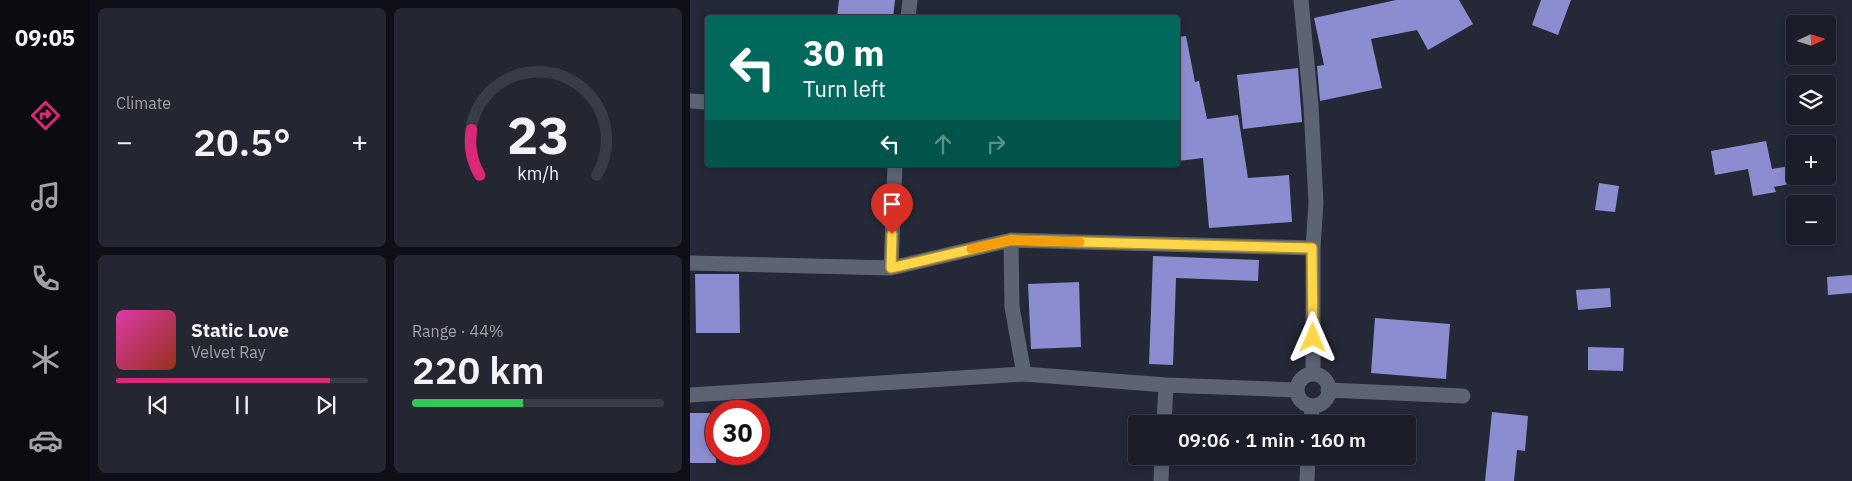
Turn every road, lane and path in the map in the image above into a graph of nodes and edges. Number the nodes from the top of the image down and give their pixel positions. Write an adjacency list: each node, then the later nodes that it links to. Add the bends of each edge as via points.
1 (910, 0): 3 (street)
2 (1302, 0): 8 (street, via 1316,203)
3 (908, 15)
4 (690, 101): 5 (street)
5 (705, 102)
6 (895, 167): 10 (street)
7 (1011, 240): 8 (street); 10 (street); 11 (street, via 1012,307)
8 (1312, 248): 12 (street)
9 (690, 263): 10 (street)
10 (891, 268)
11 (1024, 374): 13 (street); 16 (street)
12 (1313, 374): 14 (street, via 1303,376); 15 (street, via 1323,377)
13 (1166, 385): 14 (street); 19 (street)
14 (1297, 390): 18 (street, via 1302,403)
15 (1328, 390): 17 (street); 18 (street, via 1322,404)
16 (690, 395)
17 (1463, 396)
18 (1312, 406): 20 (street)
19 (1164, 415)
20 (1312, 415)
21 (1162, 465): 23 (street)
22 (1307, 465): 24 (street)
23 (1161, 481)
24 (1306, 481)

